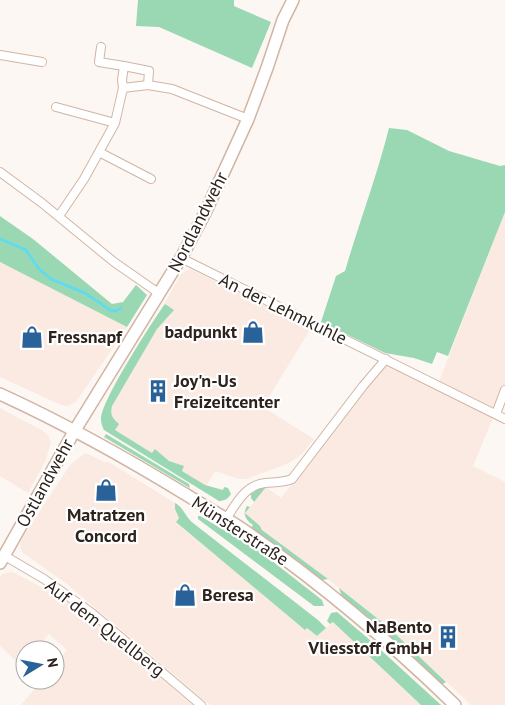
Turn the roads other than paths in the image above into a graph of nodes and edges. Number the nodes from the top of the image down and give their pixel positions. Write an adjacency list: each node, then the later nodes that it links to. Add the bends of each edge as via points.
1 (293, 0): 9 (main road, Nordlandwehr)
2 (101, 47): 5 (street, via 99,62)
3 (0, 55): 4 (street)
4 (42, 62)
5 (124, 66): 6 (street, via 149,71); 7 (street)
6 (148, 84): 7 (street); 9 (street, via 172,89)
7 (123, 88): 10 (street)
8 (56, 107): 10 (street)
9 (248, 119): 15 (main road, Nordlandwehr)
10 (115, 123): 11 (street)
11 (99, 152): 13 (street); 14 (street)
12 (0, 172): 14 (street)
13 (151, 179)
14 (58, 216): 16 (street, via 114,262)
15 (181, 258): 16 (main road, Nordlandwehr); 17 (street, An der Lehmkuhle)
16 (160, 294): 22 (main road, Nordlandwehr)
17 (386, 359): 20 (street, An der Lehmkuhle); 23 (street, via 292,479 250,487)
18 (505, 390): 20 (street)
19 (0, 394): 22 (main road, Münsterstraße)
20 (496, 414): 21 (street, An der Lehmkuhle)
21 (505, 419)
22 (75, 430): 23 (main road, Münsterstraße); 24 (main road, Ostlandwehr)
23 (226, 519): 26 (main road, Münsterstraße, via 336,600)
24 (2, 560): 25 (street, Auf dem Quellberg, via 44,579 92,613)
25 (201, 705)
26 (455, 705)

